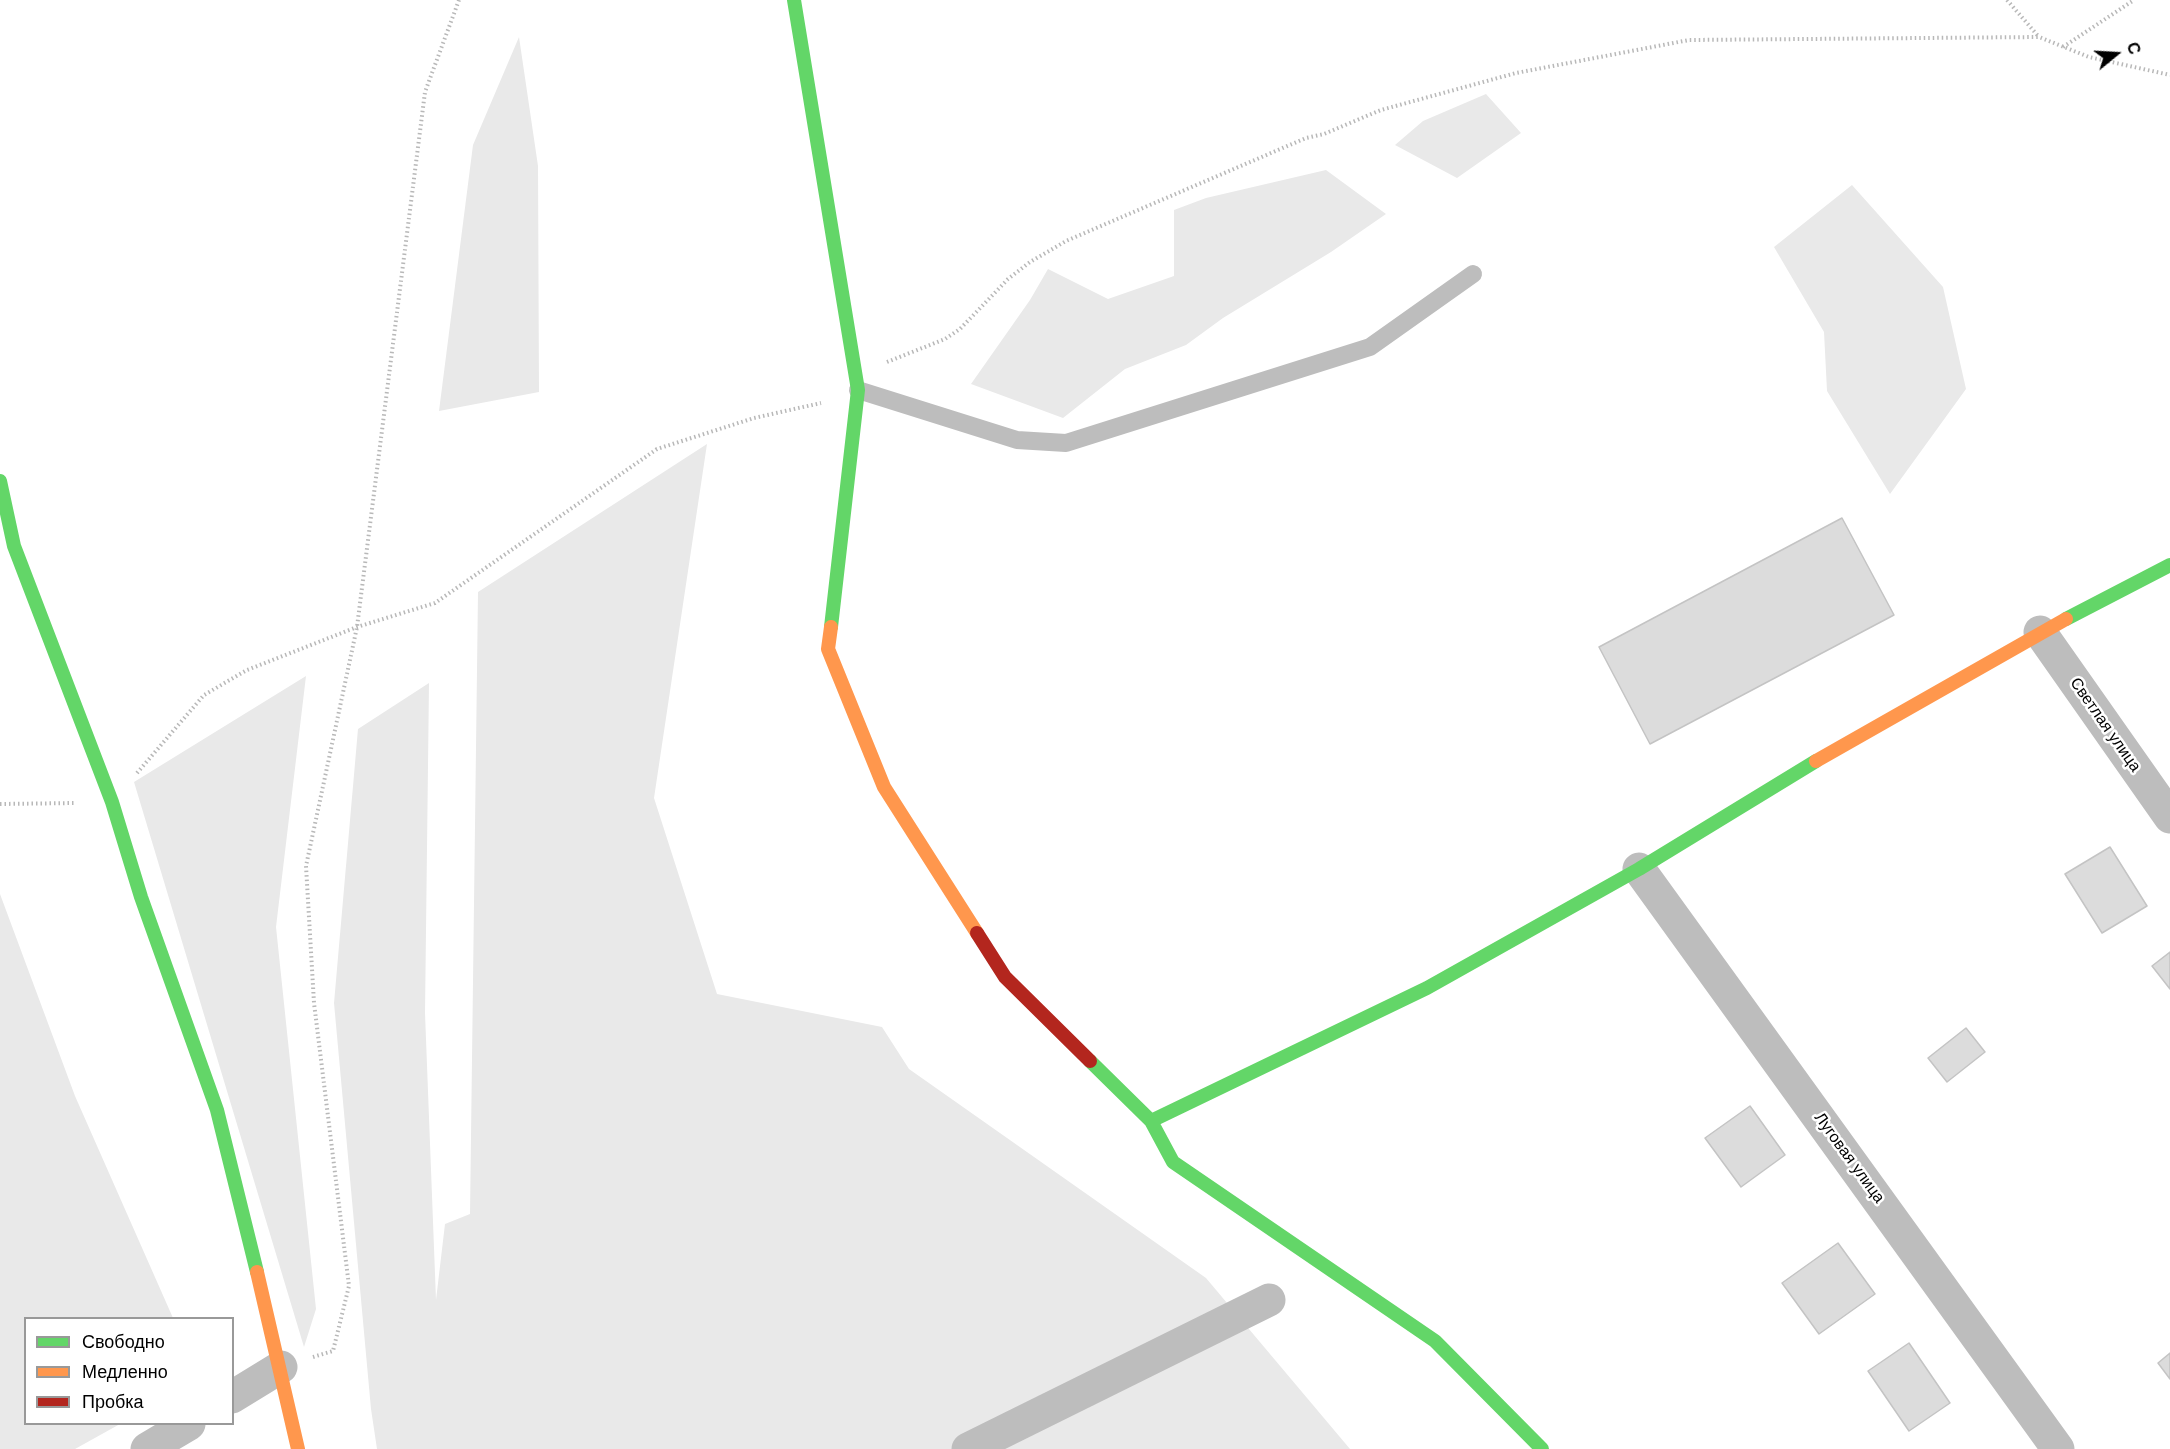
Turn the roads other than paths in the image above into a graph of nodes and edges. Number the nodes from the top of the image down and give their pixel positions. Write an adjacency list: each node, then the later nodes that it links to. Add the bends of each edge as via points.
1 (794, 0): 3 (street)
2 (1473, 274): 3 (lane, via 1370,347 1066,443 1017,440)
3 (858, 390): 9 (street, via 828,649 832,660 884,787 1005,977)
4 (0, 481): 11 (street, via 14,546 112,802 141,897 217,1110)
5 (2170, 565): 6 (street)
6 (2040, 632): 7 (street, Светлая улица); 8 (street, via 1829,753)
7 (2170, 817)
8 (1639, 869): 9 (street, via 1427,988); 18 (street, Луговая улица)
9 (1151, 1121): 17 (street, via 1173,1162 1434,1341)
10 (1269, 1300): 16 (street)
11 (281, 1367): 12 (street); 15 (street)
12 (234, 1396)
13 (187, 1425): 14 (street)
14 (147, 1449)
15 (298, 1449)
16 (968, 1449)
17 (1542, 1449)
18 (2058, 1449)

